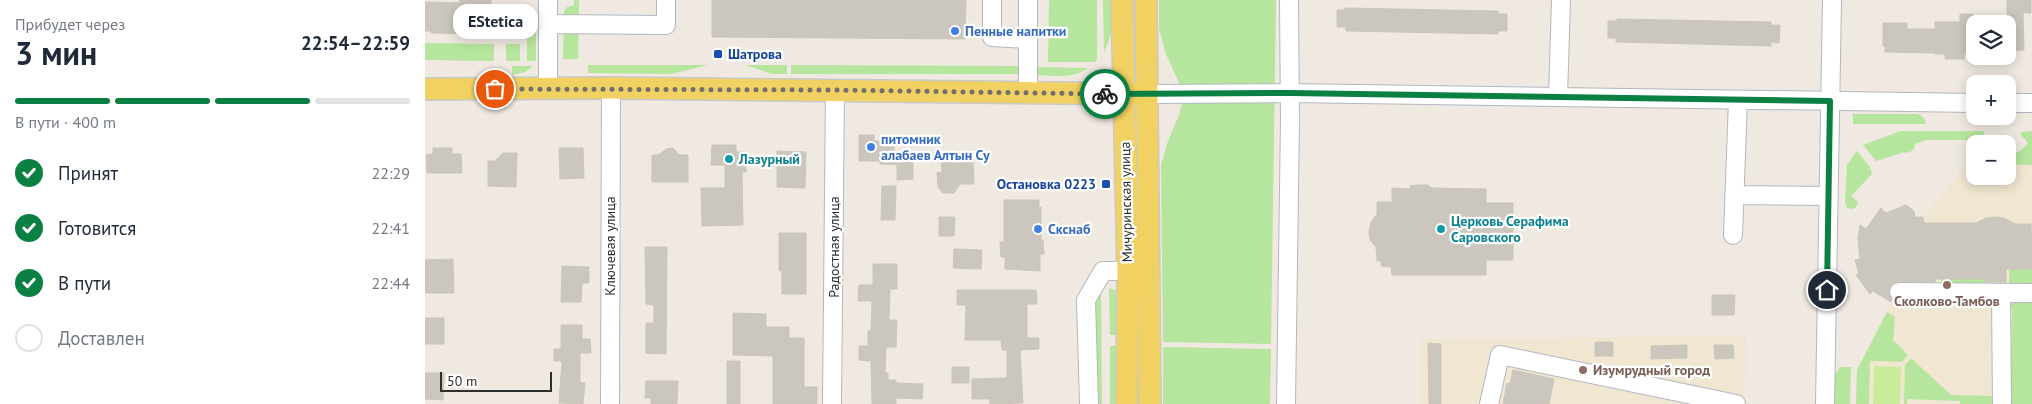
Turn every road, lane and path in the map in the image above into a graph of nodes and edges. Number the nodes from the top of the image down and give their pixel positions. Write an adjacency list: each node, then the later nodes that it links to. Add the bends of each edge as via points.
1 (548, 0): 10 (street)
2 (666, 0): 10 (street, via 666,25)
3 (992, 0): 11 (street, via 992,37)
4 (1028, 0): 11 (street)
5 (1122, 0): 18 (main road, Мичуринская улица)
6 (1146, 0): 19 (main road, Мичуринская улица)
7 (1289, 0): 17 (street)
8 (1561, 0): 20 (street)
9 (1831, 0): 22 (street)
10 (548, 24): 14 (street)
11 (1028, 38): 16 (street)
12 (611, 88): 14 (main road); 15 (main road); 34 (street, Ключевая улица)
13 (425, 89): 14 (main road)
14 (548, 89)
15 (835, 90): 16 (main road); 35 (street, Радостная улица)
16 (1028, 92): 18 (main road)
17 (1290, 93): 19 (street); 20 (street); 39 (street)
18 (1123, 94): 19 (main road); 29 (main road, Мичуринская улица)
19 (1147, 94): 38 (main road, Мичуринская улица)
20 (1558, 97): 21 (street)
21 (1738, 100): 22 (street); 26 (street)
22 (1830, 101): 23 (street); 27 (street)
23 (1966, 102)
24 (2016, 103): 25 (street)
25 (2032, 103)
26 (1734, 195): 27 (street); 28 (street)
27 (1829, 196): 42 (street)
28 (1733, 235)
29 (1128, 271): 36 (street, via 1103,271 1086,300); 37 (main road, Мичуринская улица)
30 (1899, 292): 31 (street)
31 (2001, 293): 32 (street); 43 (street)
32 (2032, 293)
33 (1664, 397): 40 (street, via 1500,355); 41 (street)
34 (610, 404)
35 (832, 404)
36 (1089, 404)
37 (1127, 404)
38 (1150, 404)
39 (1286, 404)
40 (1489, 404)
41 (1736, 404)
42 (1825, 404)
43 (2002, 404)

